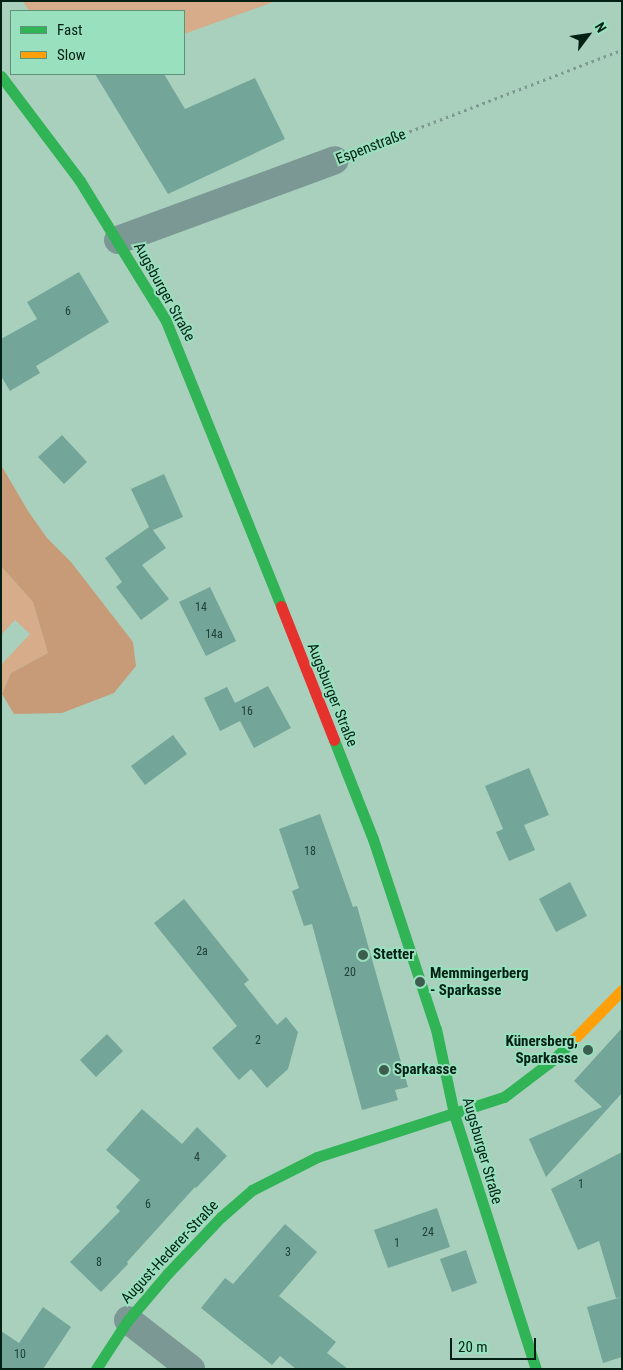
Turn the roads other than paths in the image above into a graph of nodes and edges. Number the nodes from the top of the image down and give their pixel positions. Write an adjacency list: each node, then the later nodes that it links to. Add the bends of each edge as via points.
1 (1, 76): 3 (street, Augsburger Straße, via 80,181)
2 (335, 160): 3 (street, Espenstraße)
3 (118, 240): 5 (street, Augsburger Straße, via 166,321 192,381 373,839 436,1029)
4 (622, 990): 5 (street, August-Hederer-Straße, via 554,1059 504,1097)
5 (454, 1114): 6 (street, August-Hederer-Straße, via 317,1157 252,1190 208,1230); 9 (street, Augsburger Straße)
6 (128, 1320): 7 (street, August-Hederer-Straße); 8 (street)
7 (96, 1369)
8 (191, 1369)
9 (536, 1369)

